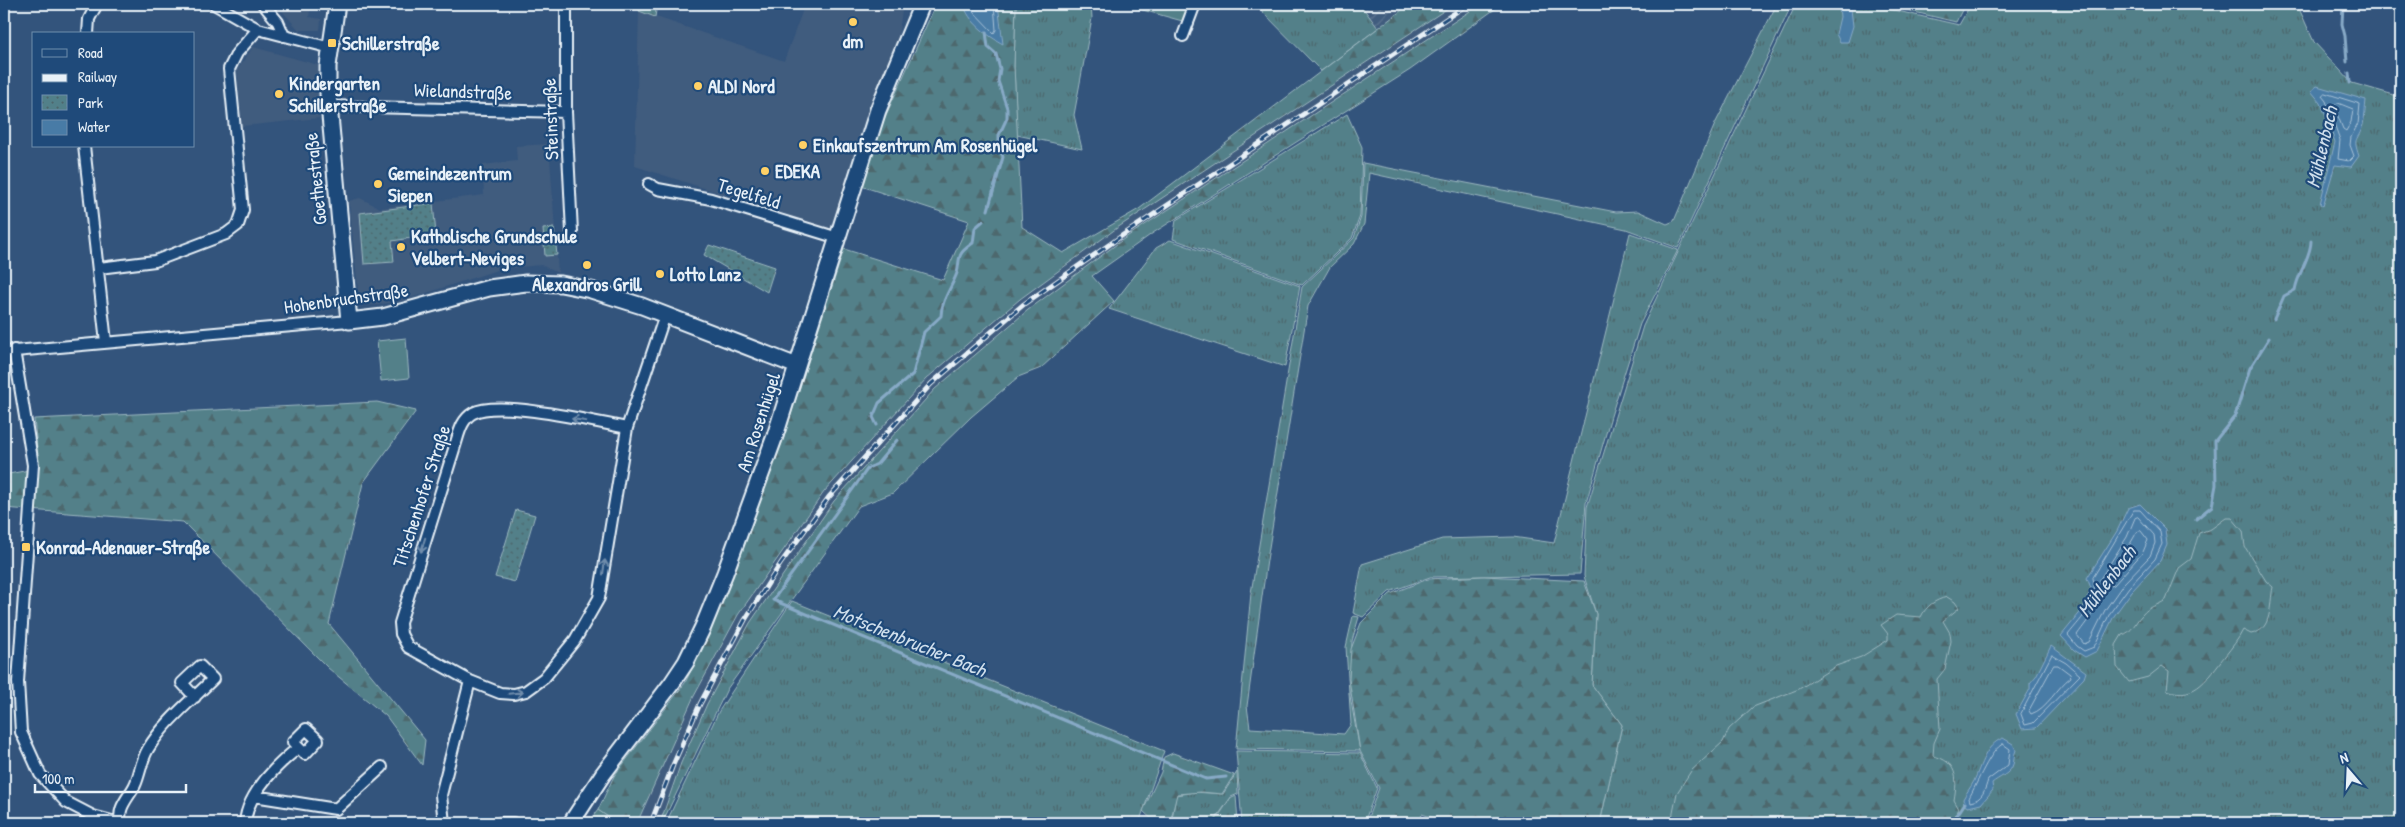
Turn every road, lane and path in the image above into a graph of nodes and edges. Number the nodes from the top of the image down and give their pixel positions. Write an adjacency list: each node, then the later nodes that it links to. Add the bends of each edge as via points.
1 (97, 4): 9 (street, via 89,20)
2 (214, 4): 8 (street)
3 (263, 4): 10 (street, via 278,22)
4 (337, 4): 12 (street, Goethestraße)
5 (566, 4): 14 (street, Steinstraße)
6 (922, 4): 18 (street, Am Rosenhügel, via 878,110)
7 (1195, 4): 11 (street)
8 (258, 29): 10 (street); 19 (street, via 236,53 230,69 243,210 238,225 226,234 155,261)
9 (88, 32)
10 (284, 36): 12 (street)
11 (1183, 36)
12 (331, 48): 13 (street, Goethestraße)
13 (328, 106): 14 (street, Wielandstraße); 21 (street, Goethestraße)
14 (566, 112): 17 (street, Steinstraße)
15 (84, 148): 19 (street)
16 (649, 184): 18 (street, Tegelfeld, via 658,190 711,199)
17 (572, 232)
18 (838, 238): 24 (street, Am Rosenhügel)
19 (99, 268): 22 (street)
20 (665, 315): 21 (street, Hohenbruchstraße, via 590,290 561,284 526,283 480,290 383,317); 24 (street, Hohenbruchstraße); 25 (street, Titschenhofer Straße)
21 (349, 321): 22 (street, Hohenbruchstraße)
22 (106, 342): 23 (street, Hohenbruchstraße)
23 (9, 351): 31 (street, via 33,465 18,682 21,732 40,774 66,802 93,816)
24 (797, 366): 36 (street, Am Rosenhügel, via 726,573 694,644 672,683 603,774)
25 (627, 428): 26 (street, Titschenhofer Straße, one-way to 25, via 500,693 526,691 544,678 575,640 599,598); 26 (street, Titschenhofer Straße, one-way to 26, via 494,408 483,409 466,419 454,446 400,623 401,634 408,647)
26 (470, 681): 33 (street, via 441,795)
27 (195, 696): 31 (street, via 147,750 135,785 122,805)
28 (298, 748): 30 (street)
29 (382, 767): 30 (street, via 336,809)
30 (254, 796): 32 (street)
31 (120, 823)
32 (245, 823)
33 (444, 823)
34 (500, 823): 35 (street)
35 (513, 823)
36 (571, 823)

